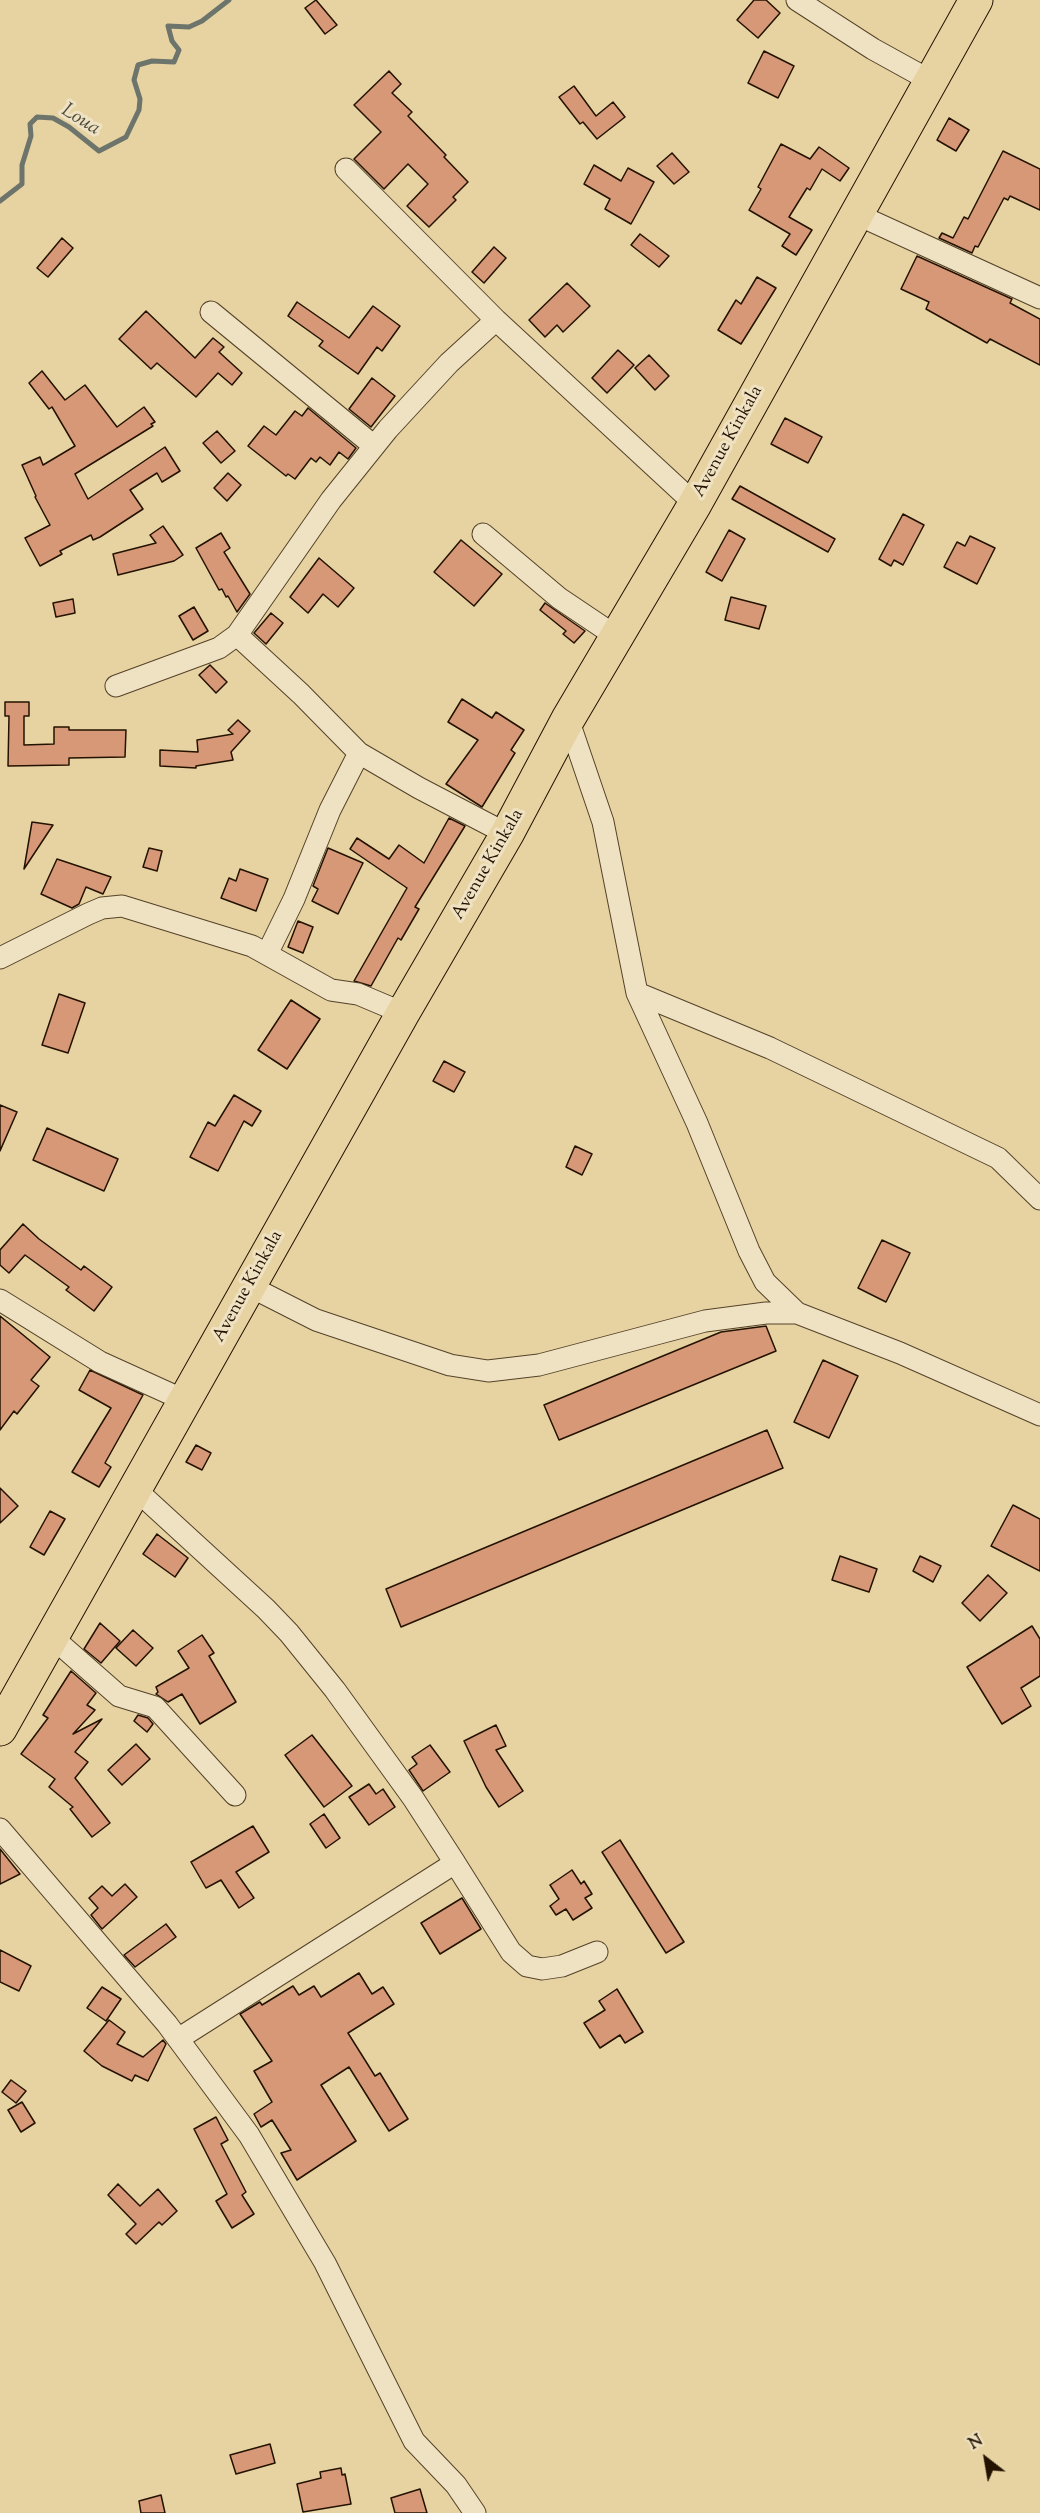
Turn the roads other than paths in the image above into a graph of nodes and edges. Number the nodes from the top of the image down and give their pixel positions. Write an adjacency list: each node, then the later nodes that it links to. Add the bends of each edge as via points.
1 (797, 0): 3 (street)
2 (976, 0): 3 (main road, Avenue Kinkala)
3 (931, 81): 5 (main road, Avenue Kinkala)
4 (346, 169): 8 (street)
5 (856, 214): 6 (street); 10 (main road, Avenue Kinkala)
6 (1040, 298)
7 (211, 312): 9 (street)
8 (496, 320): 9 (street, via 449,363); 10 (street)
9 (374, 446): 12 (street)
10 (695, 504): 13 (main road, Avenue Kinkala)
11 (483, 534): 13 (street, via 559,598)
12 (237, 634): 14 (street, via 219,648); 16 (street)
13 (617, 637): 15 (main road, Avenue Kinkala)
14 (116, 686)
15 (568, 719): 17 (main road, Avenue Kinkala); 20 (street, via 603,822)
16 (358, 753): 17 (street); 18 (street)
17 (507, 834): 21 (main road, Avenue Kinkala)
18 (267, 954): 19 (street, via 122,906 102,908); 21 (street, via 332,990 358,994)
19 (0, 958)
20 (637, 993): 22 (street, via 770,1048 998,1158); 25 (street, via 698,1123 749,1251 765,1282)
21 (403, 1013): 23 (main road, Avenue Kinkala)
22 (1040, 1199)
23 (249, 1286): 25 (street, via 316,1320 450,1365 488,1371 539,1365 705,1321); 26 (main road, Avenue Kinkala)
24 (0, 1300): 26 (street, via 100,1362)
25 (797, 1313): 27 (street)
26 (186, 1401): 28 (main road, Avenue Kinkala)
27 (1040, 1415)
28 (134, 1488): 29 (main road, Avenue Kinkala); 33 (street, via 289,1633 400,1780)
29 (52, 1638): 30 (main road, Avenue Kinkala); 31 (street, via 119,1696 155,1707)
30 (0, 1729)
31 (236, 1795)
32 (0, 1829): 35 (street)
33 (455, 1863): 34 (street, via 511,1952 527,1966 562,1966); 35 (street)
34 (597, 1952)
35 (178, 2039): 36 (street, via 249,2135 326,2263 414,2440 456,2485)
36 (475, 2513)

